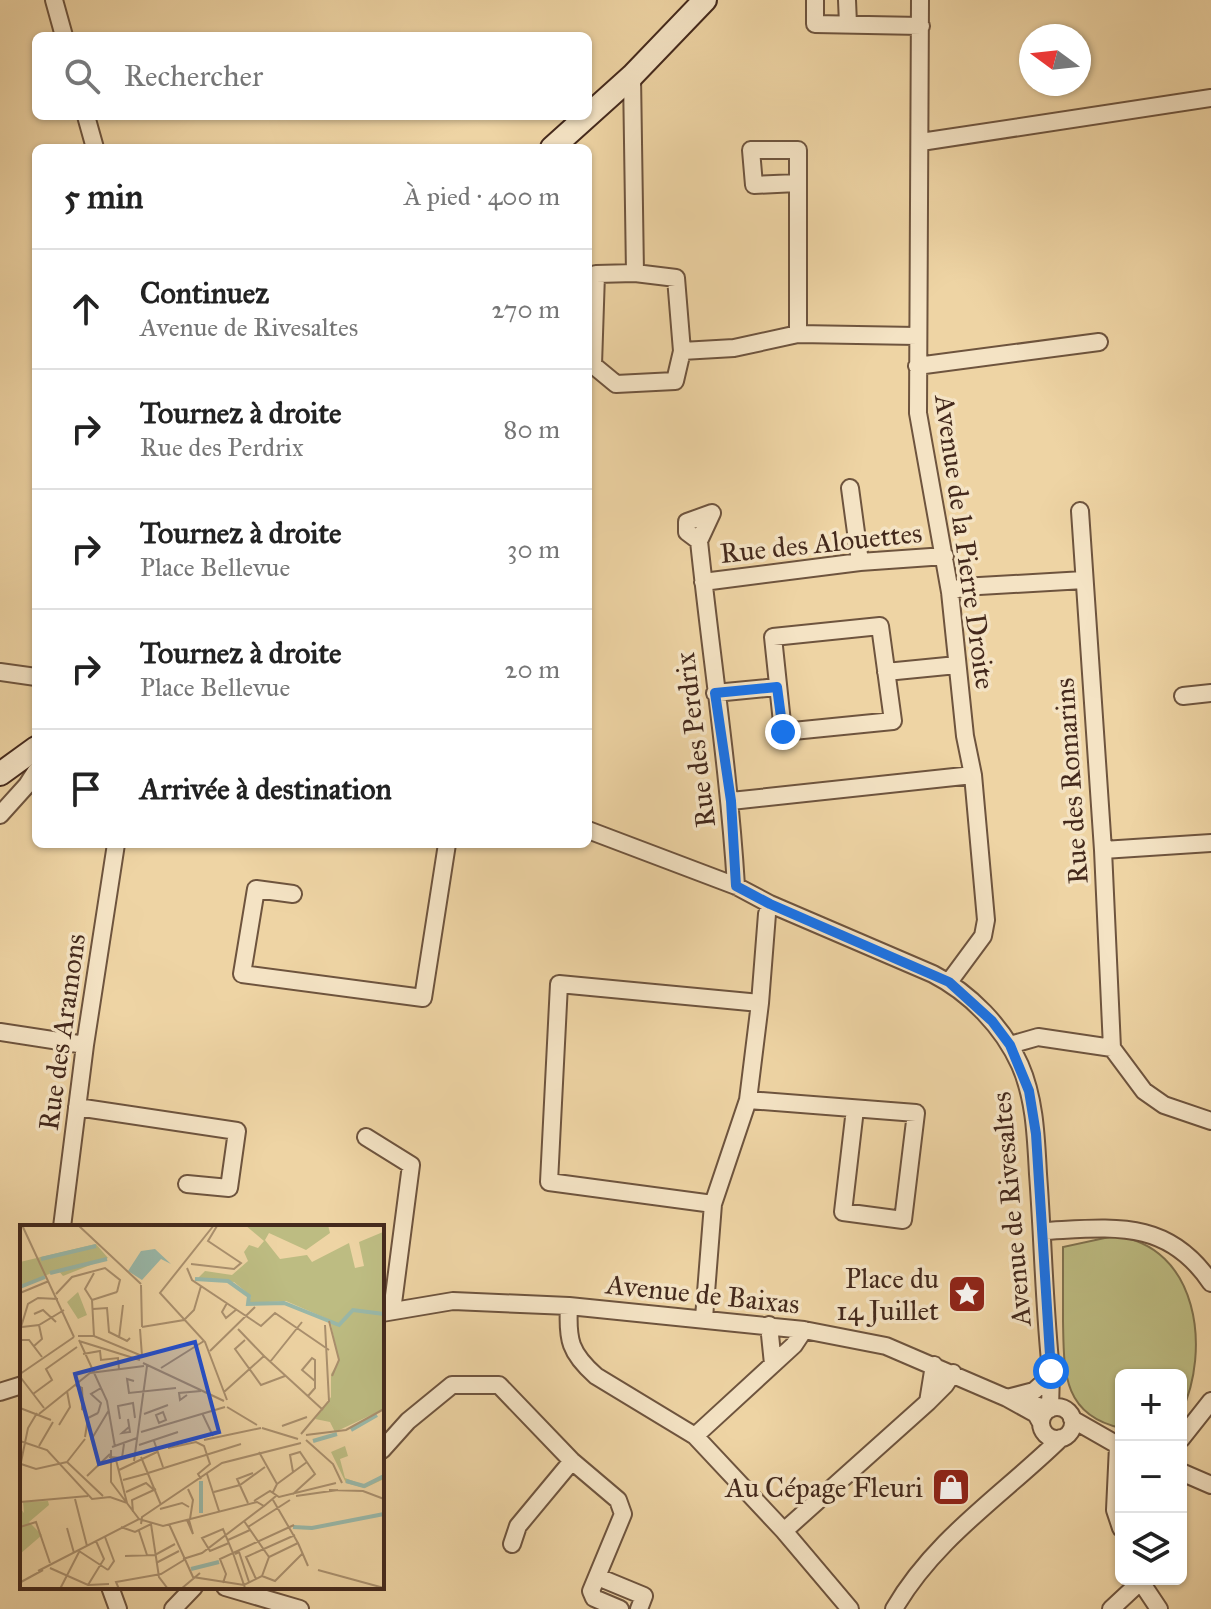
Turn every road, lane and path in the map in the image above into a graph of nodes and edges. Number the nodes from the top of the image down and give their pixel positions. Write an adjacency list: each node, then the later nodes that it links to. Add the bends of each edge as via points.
1 (54, 0): 8 (street)
2 (705, 0): 9 (street)
3 (815, 0): 6 (street, via 815,24)
4 (847, 0): 6 (street)
5 (920, 0): 7 (street, Avenue de la Pierre Droite)
6 (848, 24): 7 (street)
7 (921, 26): 14 (street, Avenue de la Pierre Droite)
8 (63, 32)
9 (632, 76): 11 (street); 18 (street)
10 (1211, 98): 14 (street)
11 (592, 112)
12 (87, 120): 15 (street)
13 (583, 120): 16 (street)
14 (921, 142): 20 (street, Avenue de la Pierre Droite)
15 (94, 144)
16 (556, 144)
17 (797, 183): 19 (street)
18 (635, 273): 22 (street, via 596,274); 23 (street, via 676,278)
19 (798, 334): 20 (street); 23 (street, via 734,348)
20 (917, 336): 24 (street, Avenue de la Pierre Droite)
21 (1099, 342): 24 (street)
22 (592, 348)
23 (682, 351): 25 (street, via 675,381 616,384)
24 (917, 366): 29 (street, Avenue de la Pierre Droite, via 918,413)
25 (592, 367)
26 (850, 488): 30 (street)
27 (1080, 511): 31 (street, Rue des Romarins)
28 (699, 541): 32 (street, Rue des Perdrix)
29 (945, 556): 30 (street, Rue des Alouettes); 33 (street, Avenue de la Pierre Droite)
30 (860, 562): 32 (street, Rue des Alouettes)
31 (1084, 580): 33 (street); 56 (street, Rue des Romarins)
32 (703, 582): 41 (street, Rue des Perdrix)
33 (950, 592): 35 (street, Avenue de la Pierre Droite)
34 (0, 662): 36 (street)
35 (957, 665): 38 (street); 48 (street, Avenue de la Pierre Droite)
36 (32, 666)
37 (0, 672): 39 (street)
38 (886, 672): 40 (street, via 880,626 773,637); 40 (street, via 893,721 783,732)
39 (32, 676)
40 (777, 687): 41 (street)
41 (715, 693): 50 (street, Rue des Perdrix)
42 (1211, 693): 43 (street)
43 (1183, 696)
44 (32, 737): 46 (street)
45 (32, 751): 47 (street)
46 (0, 759)
47 (0, 774)
48 (973, 775): 50 (street); 60 (street, Avenue de la Pierre Droite, via 986,920 983,936)
49 (32, 777): 51 (street)
50 (731, 801): 57 (street, Rue des Perdrix)
51 (0, 815)
52 (592, 832): 57 (street, Avenue de Rivesaltes)
53 (1211, 843): 56 (street)
54 (115, 848): 63 (street, Rue des Aramons)
55 (446, 848): 58 (street, via 423,998 242,974 256,889)
56 (1103, 850): 65 (street, Rue des Romarins)
57 (736, 886): 59 (street, Avenue de Rivesaltes)
58 (293, 894)
59 (770, 904): 60 (street, Avenue de Rivesaltes); 61 (street)
60 (949, 982): 64 (street, Avenue de Rivesaltes)
61 (760, 1003): 66 (street); 72 (street, via 559,984 549,1182)
62 (0, 1032): 63 (street)
63 (85, 1045): 67 (street, Rue des Aramons)
64 (1010, 1045): 65 (street, via 1038,1037); 74 (street, Avenue de Rivesaltes, via 1029,1091)
65 (1112, 1048): 69 (street, via 1144,1091 1164,1105)
66 (748, 1100): 68 (street); 72 (street)
67 (77, 1107): 71 (street, via 237,1131 229,1188); 73 (street, Rue des Aramons)
68 (855, 1109): 68 (street, via 916,1113 903,1220 843,1212)
69 (1211, 1121)
70 (366, 1137): 77 (street, via 411,1165)
71 (187, 1184)
72 (713, 1204): 78 (street)
73 (62, 1225)
74 (1042, 1231): 75 (street, via 1132,1229 1185,1253); 83 (street, Avenue de Rivesaltes)
75 (1211, 1283)
76 (569, 1306): 77 (street, Avenue de Baixas, via 453,1301); 78 (street, Avenue de Baixas); 93 (street, via 569,1339 584,1365)
77 (387, 1312)
78 (704, 1318): 79 (street, Avenue de Baixas)
79 (769, 1325): 80 (street, Avenue de Baixas); 81 (street)
80 (804, 1330): 81 (street); 82 (street, Avenue de Baixas, via 886,1346)
81 (773, 1364): 93 (street)
82 (934, 1365): 84 (street, Avenue de Baixas); 89 (street)
83 (1051, 1365): 87 (street, via 1034,1391); 90 (street, Avenue de Rivesaltes); 91 (street, Avenue de Rivesaltes)
84 (953, 1373): 87 (street, Avenue de Baixas); 89 (street)
85 (20, 1386): 86 (street)
86 (0, 1392)
87 (1007, 1398): 90 (street, Avenue de Baixas)
88 (1211, 1401): 92 (street)
89 (928, 1402): 100 (street)
90 (1045, 1421): 91 (street, via 1052,1438); 91 (street, via 1059,1407); 97 (street, Avenue de Rivesaltes)
91 (1067, 1426): 94 (street); 97 (street)
92 (1187, 1431)
93 (695, 1436): 100 (street)
94 (1115, 1444)
95 (384, 1448): 96 (street, via 452,1385 499,1385)
96 (572, 1461): 101 (street, via 518,1526); 102 (street, via 618,1500 623,1514)
97 (1027, 1469): 114 (street, via 937,1551)
98 (1187, 1475): 99 (street)
99 (1211, 1485)
100 (784, 1531): 113 (street)
101 (512, 1544)
102 (598, 1577): 111 (street, via 591,1591 594,1598); 112 (street, via 644,1596)
103 (1135, 1585): 115 (street)
104 (1143, 1585): 116 (street)
105 (111, 1589): 108 (street)
106 (192, 1589): 109 (street)
107 (232, 1589): 110 (street)
108 (118, 1609)
109 (173, 1609)
110 (300, 1609)
111 (620, 1609)
112 (639, 1609)
113 (850, 1609)
114 (894, 1609)
115 (1111, 1609)
116 (1159, 1609)

